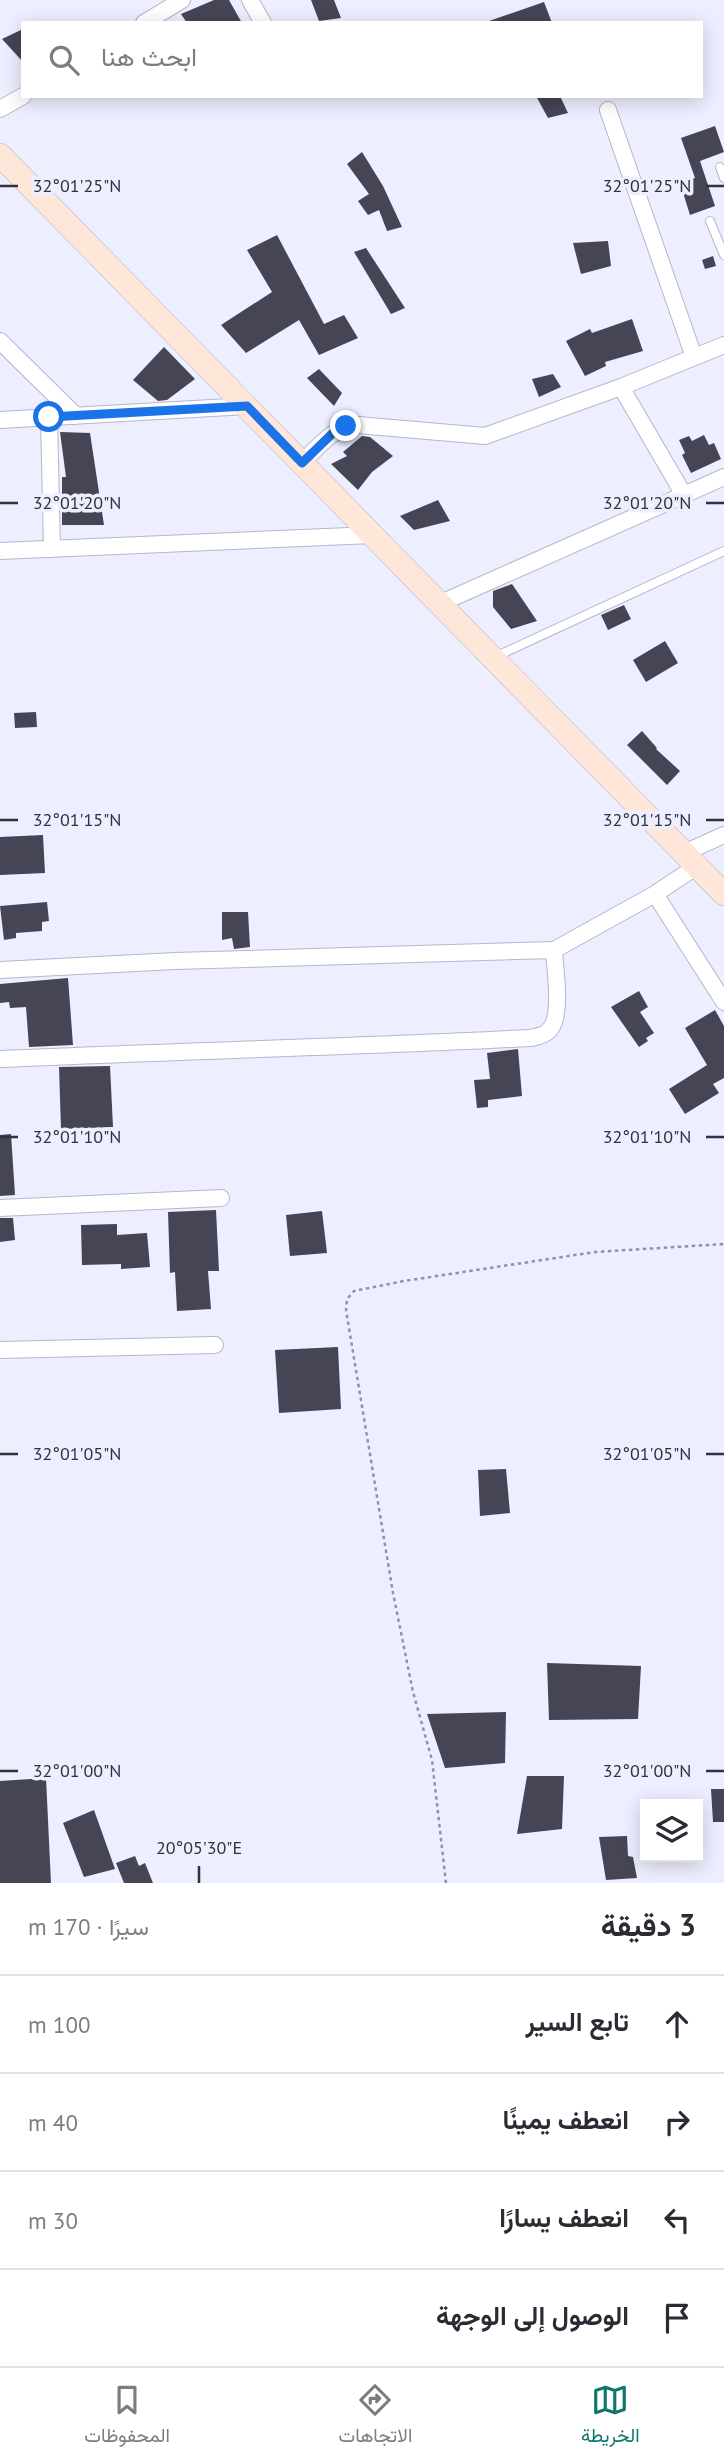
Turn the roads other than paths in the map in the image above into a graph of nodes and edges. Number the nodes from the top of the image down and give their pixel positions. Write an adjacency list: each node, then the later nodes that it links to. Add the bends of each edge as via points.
1 (182, 0): 3 (street)
2 (250, 0): 4 (street)
3 (147, 21)
4 (262, 21)
5 (21, 97): 6 (street)
6 (0, 109)
7 (608, 110): 15 (street)
8 (0, 156): 17 (main road)
9 (720, 167): 10 (lane)
10 (724, 178)
11 (710, 221): 12 (lane)
12 (724, 255)
13 (1, 342): 18 (street)
14 (724, 345): 15 (street)
15 (694, 357): 16 (street)
16 (621, 387): 21 (street, via 485,436 346,426); 23 (street)
17 (247, 406): 18 (street); 21 (main road)
18 (76, 416): 19 (street)
19 (49, 417): 20 (street); 25 (street)
20 (0, 420)
21 (302, 463): 24 (main road)
22 (724, 477): 23 (street)
23 (684, 495): 28 (street)
24 (373, 535): 25 (street); 28 (main road)
25 (52, 549): 26 (street)
26 (0, 551)
27 (724, 551): 29 (lane)
28 (441, 603): 29 (main road)
29 (494, 658): 31 (main road)
30 (724, 835): 31 (street)
31 (691, 860): 32 (street); 33 (main road)
32 (655, 894): 34 (street); 36 (street)
33 (724, 894)
34 (554, 950): 35 (street); 37 (street, via 553,1026 544,1035 531,1038)
35 (0, 970)
36 (724, 1002)
37 (0, 1059)
38 (220, 1198): 39 (street)
39 (0, 1208)
40 (215, 1346): 41 (street)
41 (0, 1350)

